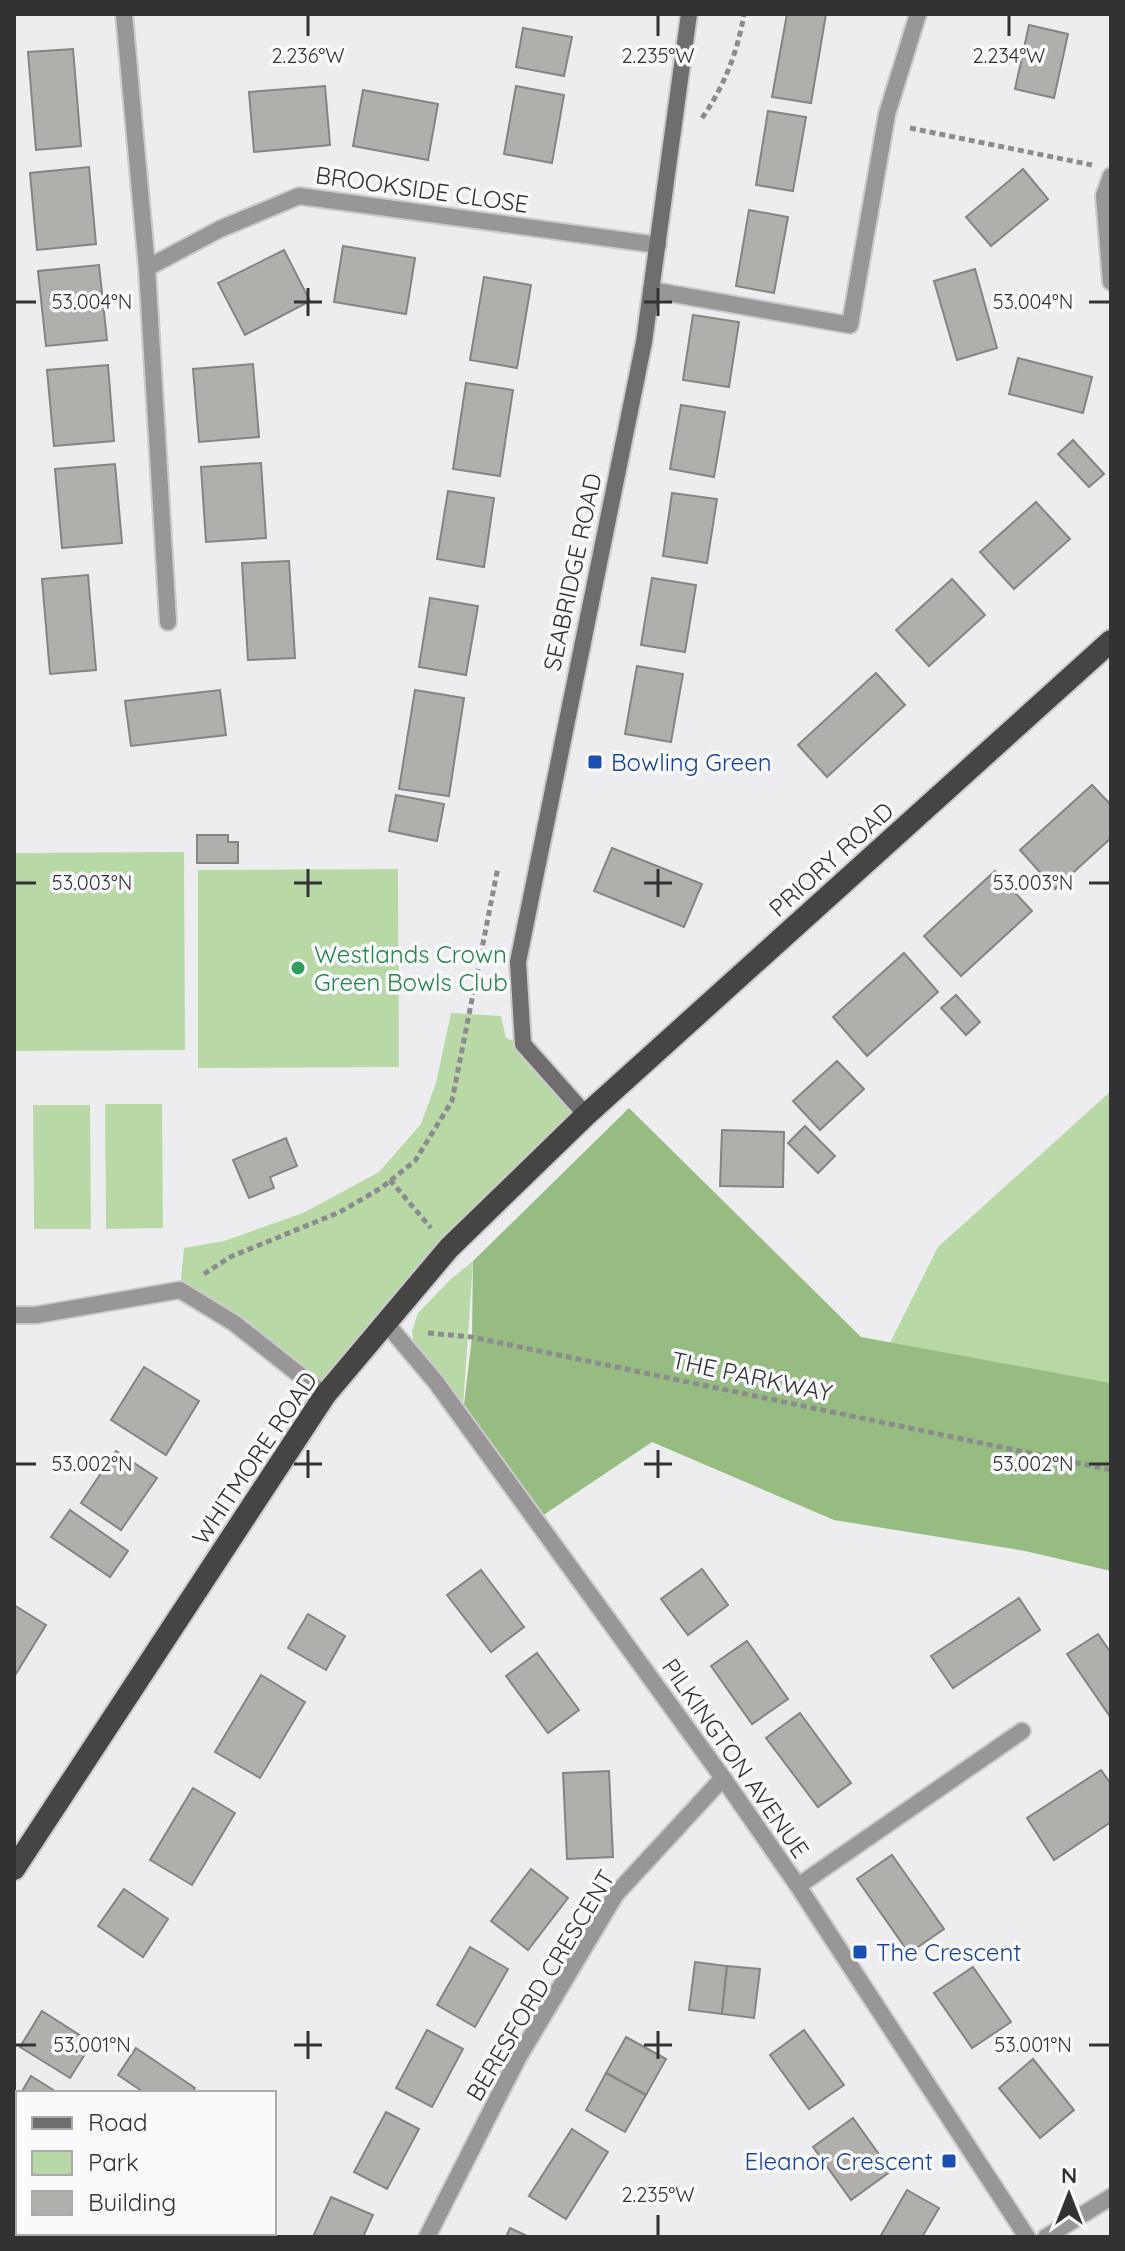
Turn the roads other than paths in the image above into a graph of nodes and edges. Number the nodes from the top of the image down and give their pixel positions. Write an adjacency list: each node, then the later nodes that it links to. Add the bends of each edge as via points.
1 (124, 14): 6 (street)
2 (689, 14): 5 (main road, SEABRIDGE ROAD)
3 (918, 14): 8 (street, via 885,123 850,325)
4 (1111, 176): 7 (street, via 1104,196)
5 (658, 245): 6 (street, BROOKSIDE CLOSE, via 299,196); 8 (main road, SEABRIDGE ROAD)
6 (147, 268): 9 (street)
7 (1111, 282)
8 (651, 290): 11 (main road, SEABRIDGE ROAD, via 518,962 523,1044)
9 (168, 622)
10 (1111, 641): 11 (highway, PRIORY ROAD)
11 (586, 1115): 13 (highway, WHITMORE ROAD, via 449,1248)
12 (14, 1315): 14 (street, via 180,1290 234,1323)
13 (385, 1322): 14 (highway, WHITMORE ROAD); 16 (street, PILKINGTON AVENUE, via 435,1381)
14 (325, 1395): 17 (highway, WHITMORE ROAD)
15 (1022, 1731): 18 (street)
16 (723, 1778): 18 (street, PILKINGTON AVENUE); 20 (street, BERESFORD CRESCENT, via 616,1894 518,2058)
17 (14, 1869)
18 (798, 1886): 21 (street, PILKINGTON AVENUE)
19 (1111, 2197): 22 (street)
20 (427, 2237)
21 (1027, 2237)
22 (1046, 2237)

